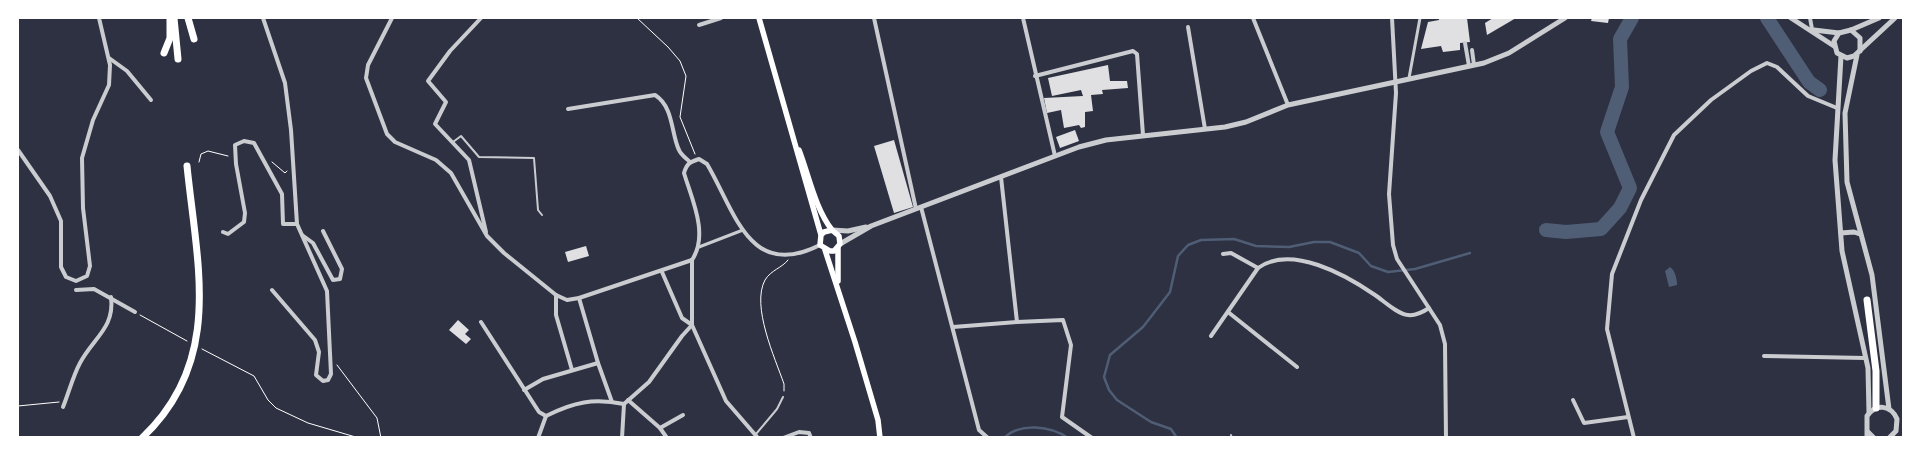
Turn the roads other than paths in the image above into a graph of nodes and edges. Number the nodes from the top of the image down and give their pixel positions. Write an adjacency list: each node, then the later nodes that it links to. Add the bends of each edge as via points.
1 (98, 18): 32 (street)
2 (170, 18): 29 (highway, via 170,38)
3 (174, 18): 33 (highway)
4 (188, 18): 25 (highway)
5 (263, 18): 53 (street, via 285,84 292,130)
6 (392, 18): 63 (street, via 368,65 366,78 387,134 395,142 436,160 451,173)
7 (481, 18): 45 (street, via 428,81 446,102 435,124)
8 (720, 18): 20 (street)
9 (759, 18): 43 (main road)
10 (874, 18): 51 (street)
11 (1023, 18): 35 (street)
12 (1253, 18): 39 (street)
13 (1392, 18): 37 (street)
14 (1420, 18): 36 (street)
15 (1565, 18): 34 (street, via 1496,60)
16 (1791, 18): 22 (street)
17 (1810, 18): 22 (street)
18 (1879, 18): 23 (street)
19 (1895, 18): 30 (street)
20 (699, 25)
21 (1188, 27): 42 (street)
22 (1812, 30): 24 (street); 27 (street)
23 (1851, 30): 24 (street); 30 (street, via 1860,38)
24 (1838, 33): 27 (street)
25 (194, 39)
26 (1465, 43): 34 (street)
27 (1834, 46): 31 (street)
28 (1472, 50): 34 (street)
29 (164, 53)
30 (1858, 53): 31 (street, via 1849,58); 60 (street, via 1845,113 1847,182)
31 (1841, 56): 40 (street)
32 (108, 58): 38 (street, via 127,71); 72 (street, via 109,85 93,120 82,158 83,208 90,266 87,276)
33 (178, 60)
34 (1471, 65): 36 (street)
35 (1035, 76): 44 (street, via 1133,51 1137,54); 47 (street)
36 (1409, 78): 37 (street)
37 (1396, 81): 39 (street); 81 (street, via 1389,194 1393,245 1397,259)
38 (151, 100)
39 (1288, 105): 42 (street, via 1246,122)
40 (1838, 108): 59 (street, via 1835,160); 107 (street, via 1808,96 1776,67 1767,63 1711,100 1674,135 1641,200 1612,274 1607,329)
41 (568, 109): 48 (street, via 655,95 670,117 680,152)
42 (1205, 129): 44 (street)
43 (791, 132): 56 (main road); 62 (main road)
44 (1143, 134): 47 (street, via 1106,140)
45 (453, 142): 52 (lane, via 460,136 479,157 534,158 538,210); 63 (street, via 469,160)
46 (18, 150): 72 (street, via 46,189 61,221 61,267 66,277 76,282)
47 (1055, 156): 50 (street)
48 (690, 162): 55 (street, via 697,160 707,164); 66 (street, via 684,173 701,232)
49 (187, 166): 112 (highway, via 197,261 199,328 184,378 163,416)
50 (1001, 176): 51 (street); 85 (street)
51 (919, 208): 54 (street); 87 (street)
52 (542, 215)
53 (297, 224): 58 (street, via 283,224 282,194 254,143 244,140 235,145 244,222 228,234); 61 (street)
54 (871, 226): 56 (street, via 848,231); 65 (street)
55 (743, 230): 64 (street, via 766,252 775,256 805,253); 66 (street)
56 (832, 230): 62 (main road); 65 (main road, via 839,236)
57 (323, 231): 61 (street, via 342,269 340,279 332,280 313,243)
58 (223, 232)
59 (1841, 234): 60 (street); 90 (street)
60 (1860, 234): 101 (street, via 1872,275)
61 (302, 235): 76 (street, via 327,291 331,378 323,381 316,375 319,352 315,340)
62 (821, 235): 64 (main road)
63 (487, 236): 77 (street)
64 (820, 245): 67 (main road)
65 (839, 246): 67 (main road); 74 (main road)
66 (699, 247): 69 (street)
67 (825, 250): 74 (main road)
68 (1223, 254): 70 (street, via 1231,253)
69 (692, 260): 71 (street); 86 (street)
70 (1258, 268): 81 (street, via 1265,262 1296,260 1331,270 1406,315 1418,314); 83 (street)
71 (662, 272): 79 (street); 86 (street, via 682,318)
72 (80, 279): 73 (street)
73 (84, 288): 75 (street); 78 (street, via 94,289)
74 (839, 288): 118 (main road)
75 (76, 290)
76 (272, 290)
77 (556, 295): 79 (street, via 567,300); 93 (street, via 556,315)
78 (111, 298): 82 (street); 99 (street, via 113,312 80,364)
79 (579, 298): 91 (street)
80 (1868, 300): 100 (highway, via 1876,371)
81 (1429, 308): 121 (street, via 1440,325 1445,344)
82 (135, 312)
83 (1228, 312): 88 (street); 92 (street)
84 (481, 322): 94 (street)
85 (1017, 322): 87 (street); 120 (street, via 1063,320 1071,345 1062,417)
86 (692, 325): 98 (street, via 648,382); 111 (street, via 726,401)
87 (953, 327): 119 (street, via 980,430)
88 (1211, 336)
89 (1764, 356): 90 (street)
90 (1866, 358): 102 (street)
91 (598, 363): 93 (street); 97 (street)
92 (1298, 367)
93 (572, 370): 94 (street, via 542,379)
94 (524, 390): 104 (street, via 539,412)
95 (783, 397): 111 (lane)
96 (1573, 400): 107 (street, via 1584,423)
97 (612, 402): 98 (street); 104 (street, via 599,400 562,408)
98 (626, 402): 109 (street); 114 (street)
99 (63, 407)
100 (1876, 408): 101 (street); 102 (street)
101 (1889, 409): 105 (street)
102 (1869, 413): 110 (street, via 1865,421)
103 (683, 415): 109 (street)
104 (546, 416): 113 (street)
105 (1896, 416): 106 (street); 108 (street)
106 (1904, 417)
107 (1628, 418): 122 (street)
108 (1900, 427): 124 (street)
109 (660, 428): 115 (street)
110 (1867, 435): 123 (street)
111 (757, 436)
112 (142, 438)
113 (538, 438)
114 (622, 438)
115 (667, 438)
116 (783, 438): 117 (street, via 799,432 809,433)
117 (811, 438)
118 (880, 438)
119 (988, 438)
120 (1092, 438)
121 (1446, 438)
122 (1634, 438)
123 (1874, 438)
124 (1889, 438)

